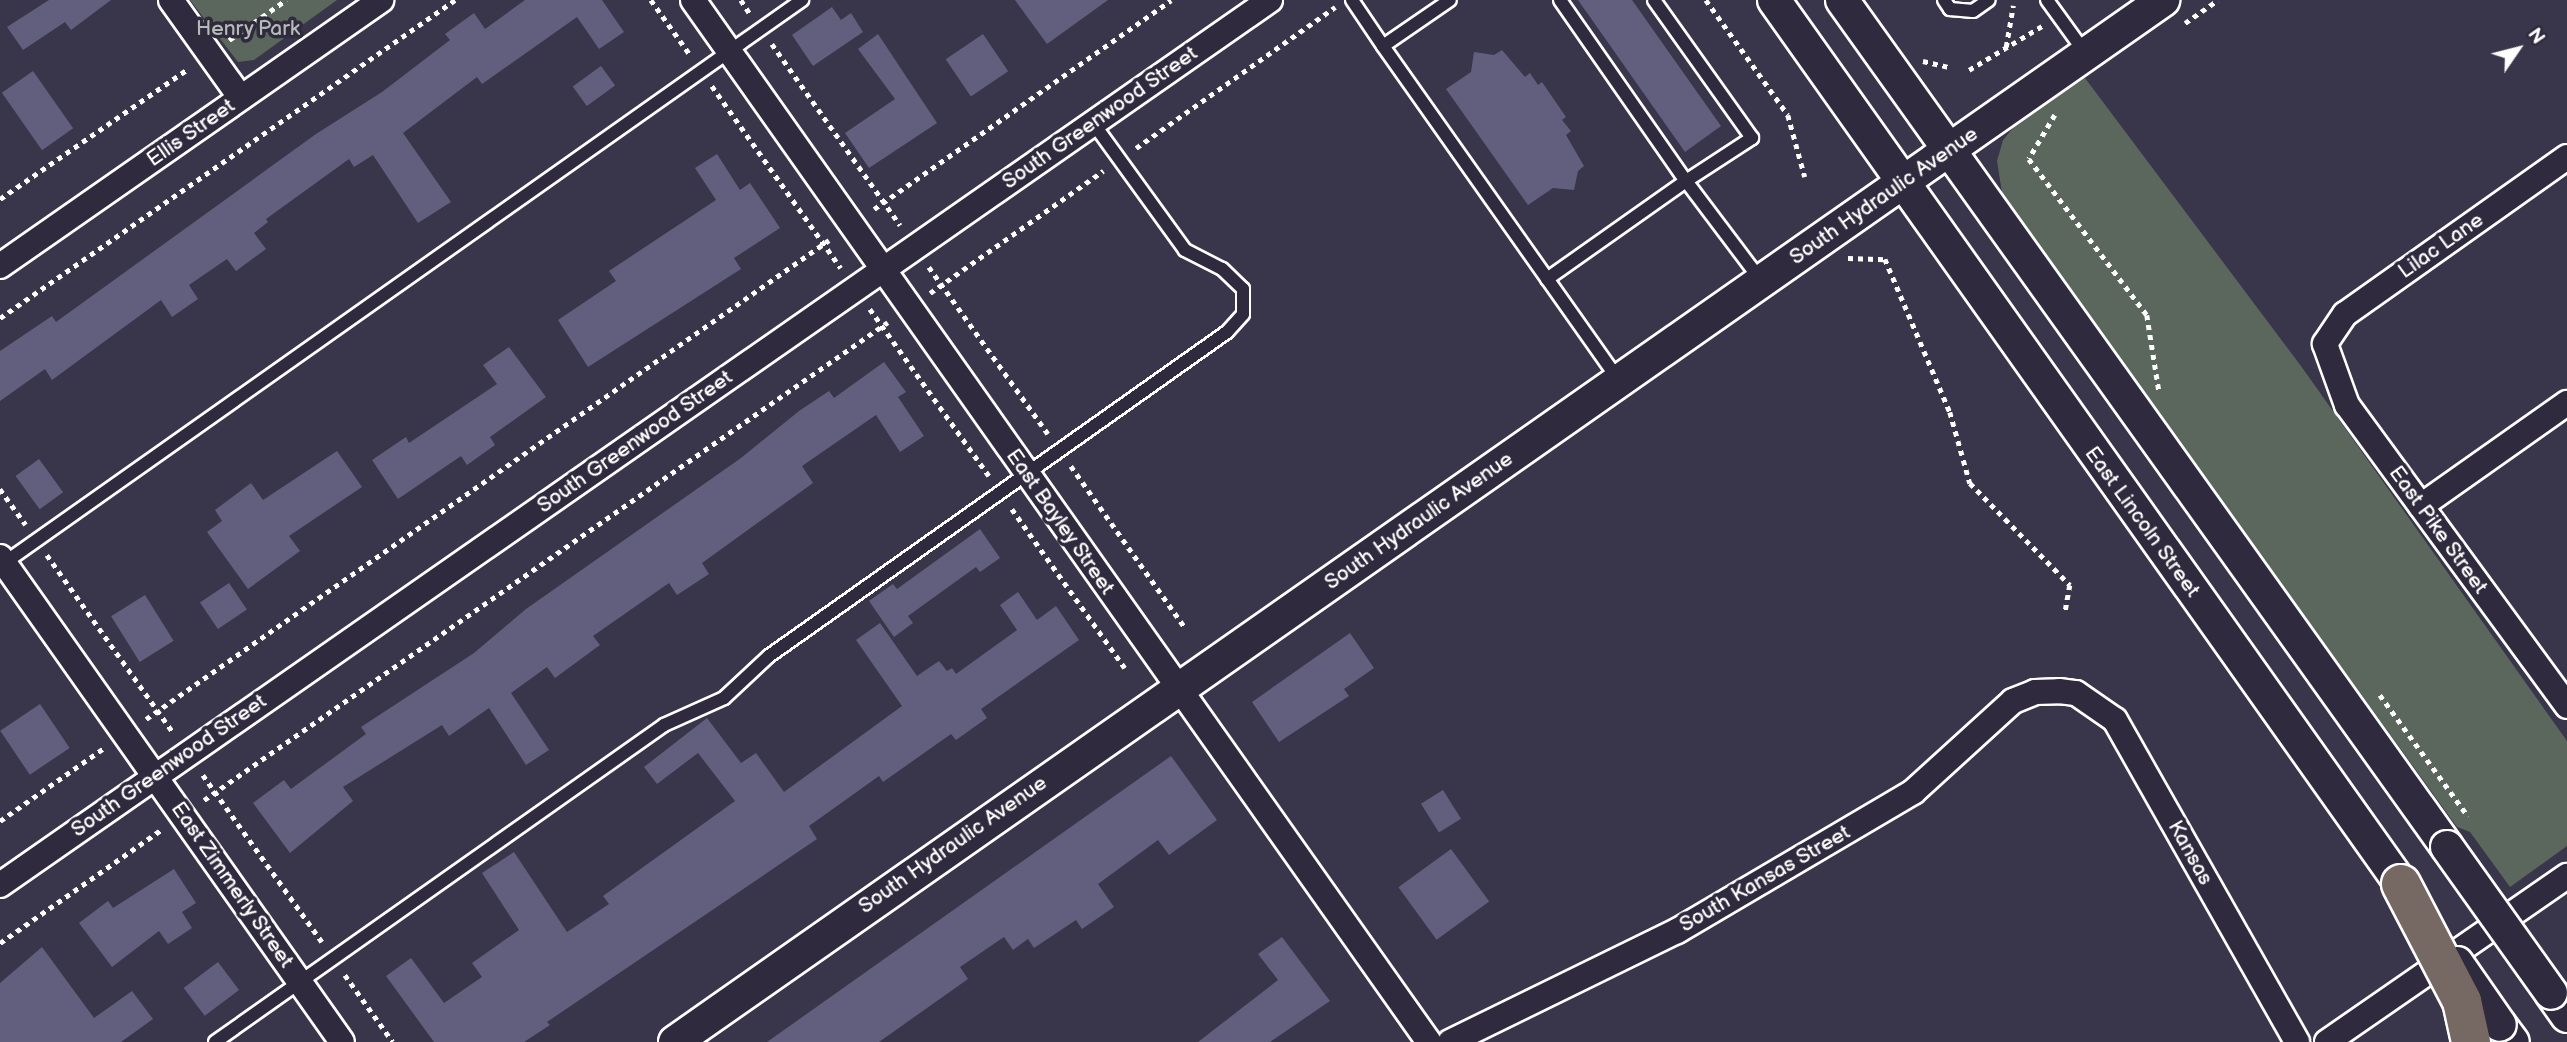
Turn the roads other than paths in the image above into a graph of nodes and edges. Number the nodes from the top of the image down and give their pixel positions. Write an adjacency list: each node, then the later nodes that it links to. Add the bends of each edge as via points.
1 (171, 0): 19 (street)
2 (381, 0): 19 (street, Ellis Street)
3 (693, 0): 17 (street, East Bayley Street)
4 (802, 0): 17 (lane)
5 (1270, 0): 20 (street, South Greenwood Street)
6 (1352, 0): 16 (lane)
7 (1450, 0): 16 (lane)
8 (1560, 0): 23 (lane)
9 (1654, 0): 23 (lane, via 1752,138)
10 (1774, 0): 24 (street, East Lincoln Street)
11 (1842, 0): 21 (street)
12 (1944, 0): 13 (lane, via 1950,9 1973,11)
13 (1989, 0)
14 (2047, 0): 18 (lane)
15 (2163, 0): 18 (street, South Hydraulic Avenue)
16 (1383, 46): 27 (lane)
17 (729, 51): 26 (street, East Bayley Street); 34 (lane)
18 (2086, 54): 21 (street, South Hydraulic Avenue)
19 (241, 98): 25 (street, Ellis Street)
20 (1093, 123): 26 (street, South Greenwood Street); 32 (lane, via 1185,250 1222,269 1243,289 1243,314 1227,332)
21 (1948, 150): 24 (street, South Hydraulic Avenue); 43 (street, bridge)
22 (2567, 157): 29 (street, Lilac Lane, via 2345,314)
23 (1686, 181): 27 (lane); 28 (lane)
24 (1901, 184): 28 (street, South Hydraulic Avenue); 40 (street, East Lincoln Street)
25 (0, 266)
26 (883, 270): 32 (street, East Bayley Street); 38 (street, South Greenwood Street)
27 (1547, 279): 30 (lane)
28 (1762, 282): 30 (street, South Hydraulic Avenue)
29 (2325, 344): 33 (street, East Pike Street, via 2347,405)
30 (1619, 381): 35 (street, South Hydraulic Avenue)
31 (2567, 403): 33 (street)
32 (1026, 472): 35 (street, East Bayley Street); 42 (lane, via 769,656 724,698 664,725)
33 (2421, 506): 37 (street, East Pike Street)
34 (1, 562): 38 (street, East Zimmerly Street)
35 (1177, 688): 47 (street, South Hydraulic Avenue); 48 (street, East Bayley Street)
36 (2059, 691): 49 (street, South Kansas Street, via 2035,692 2013,701 1913,792 1677,931); 50 (street, Kansas, via 2076,692 2115,720)
37 (2567, 706)
38 (155, 776): 41 (street, South Greenwood Street); 42 (street, East Zimmerly Street)
39 (2567, 876): 51 (street)
40 (2401, 884): 44 (highway, bridge, via 2462,1001)
41 (0, 885)
42 (300, 982): 45 (lane); 46 (street, East Zimmerly Street)
43 (2559, 1005)
44 (2495, 1036)
45 (215, 1042)
46 (342, 1042)
47 (674, 1042)
48 (1429, 1042)
49 (1450, 1042)
50 (2297, 1042)
51 (2327, 1042)

